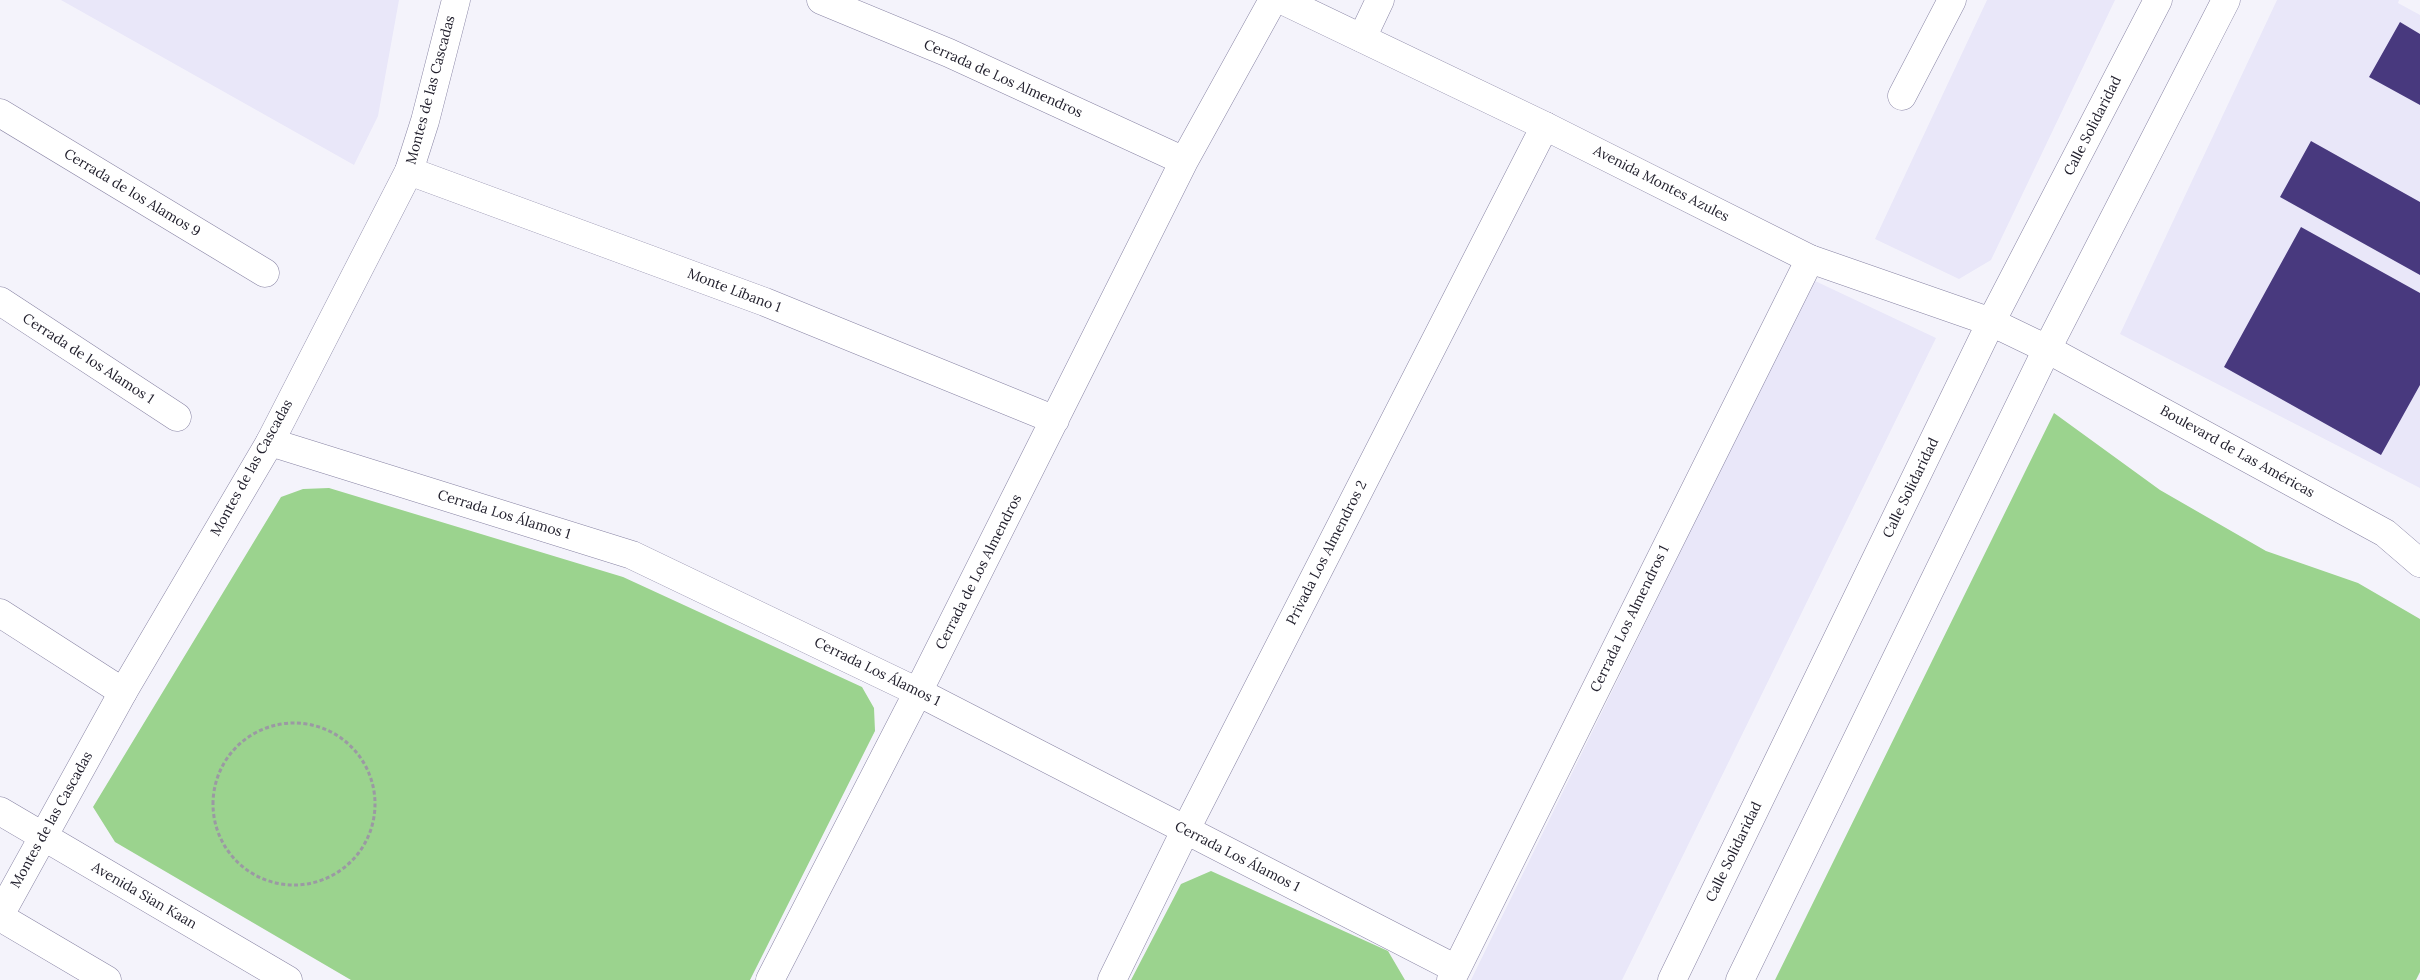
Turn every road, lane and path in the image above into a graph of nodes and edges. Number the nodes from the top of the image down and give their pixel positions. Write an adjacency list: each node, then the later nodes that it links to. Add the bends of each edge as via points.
1 (456, 0): 14 (street, Montes de las Cascadas)
2 (821, 0): 13 (street, Cerrada de Los Almendros, via 949,53)
3 (1273, 0): 13 (street, Cerrada de Los Almendros)
4 (1282, 0): 9 (street, Avenida Montes Azules)
5 (1380, 0): 9 (street)
6 (1952, 0): 10 (street)
7 (2158, 0): 18 (street, Calle Solidaridad)
8 (2226, 0): 19 (street)
9 (1362, 38): 12 (street, Avenida Montes Azules)
10 (1902, 96)
11 (0, 113): 16 (street, Cerrada de los Alamos 9)
12 (1545, 126): 15 (street, Avenida Montes Azules); 29 (street, Privada Los Almendros 2)
13 (1184, 162): 21 (street, Cerrada de Los Almendros)
14 (409, 172): 21 (street, Monte Líbano 1, via 765,302); 22 (street, Montes de las Cascadas)
15 (1810, 259): 18 (street, Avenida Montes Azules); 32 (street, Cerrada Los Almendros 1)
16 (265, 273)
17 (0, 301): 20 (street, Cerrada de los Alamos 1)
18 (1991, 322): 19 (street, Avenida Montes Azules); 37 (street, Calle Solidaridad)
19 (2048, 349): 23 (street, Boulevard de Las Américas, via 2385,533); 38 (street)
20 (177, 417)
21 (1055, 420): 26 (street, Cerrada de Los Almendros)
22 (270, 442): 25 (street, Montes de las Cascadas); 26 (street, Cerrada Los Álamos 1, via 632,555)
23 (2420, 564)
24 (0, 613): 25 (street)
25 (123, 692): 30 (street, Montes de las Cascadas)
26 (918, 692): 29 (street, Cerrada Los Álamos 1); 35 (street, Cerrada de Los Almendros)
27 (215, 784): 27 (path, via 227,758 246,738 272,725 300,722 327,729 350,745 367,768 375,792 374,818 366,842 351,863 330,878 305,885 280,885 256,876 235,861 220,840 213,812)
28 (0, 811): 30 (street, Avenida Sian Kaan)
29 (1185, 831): 32 (street, Cerrada Los Álamos 1); 36 (street, Privada Los Almendros 2)
30 (43, 836): 31 (street, Montes de las Cascadas); 34 (street, Avenida Sian Kaan)
31 (0, 916): 33 (street)
32 (1454, 974)
33 (96, 977)
34 (288, 980)
35 (770, 980)
36 (1112, 980)
37 (1672, 980)
38 (1740, 980)

